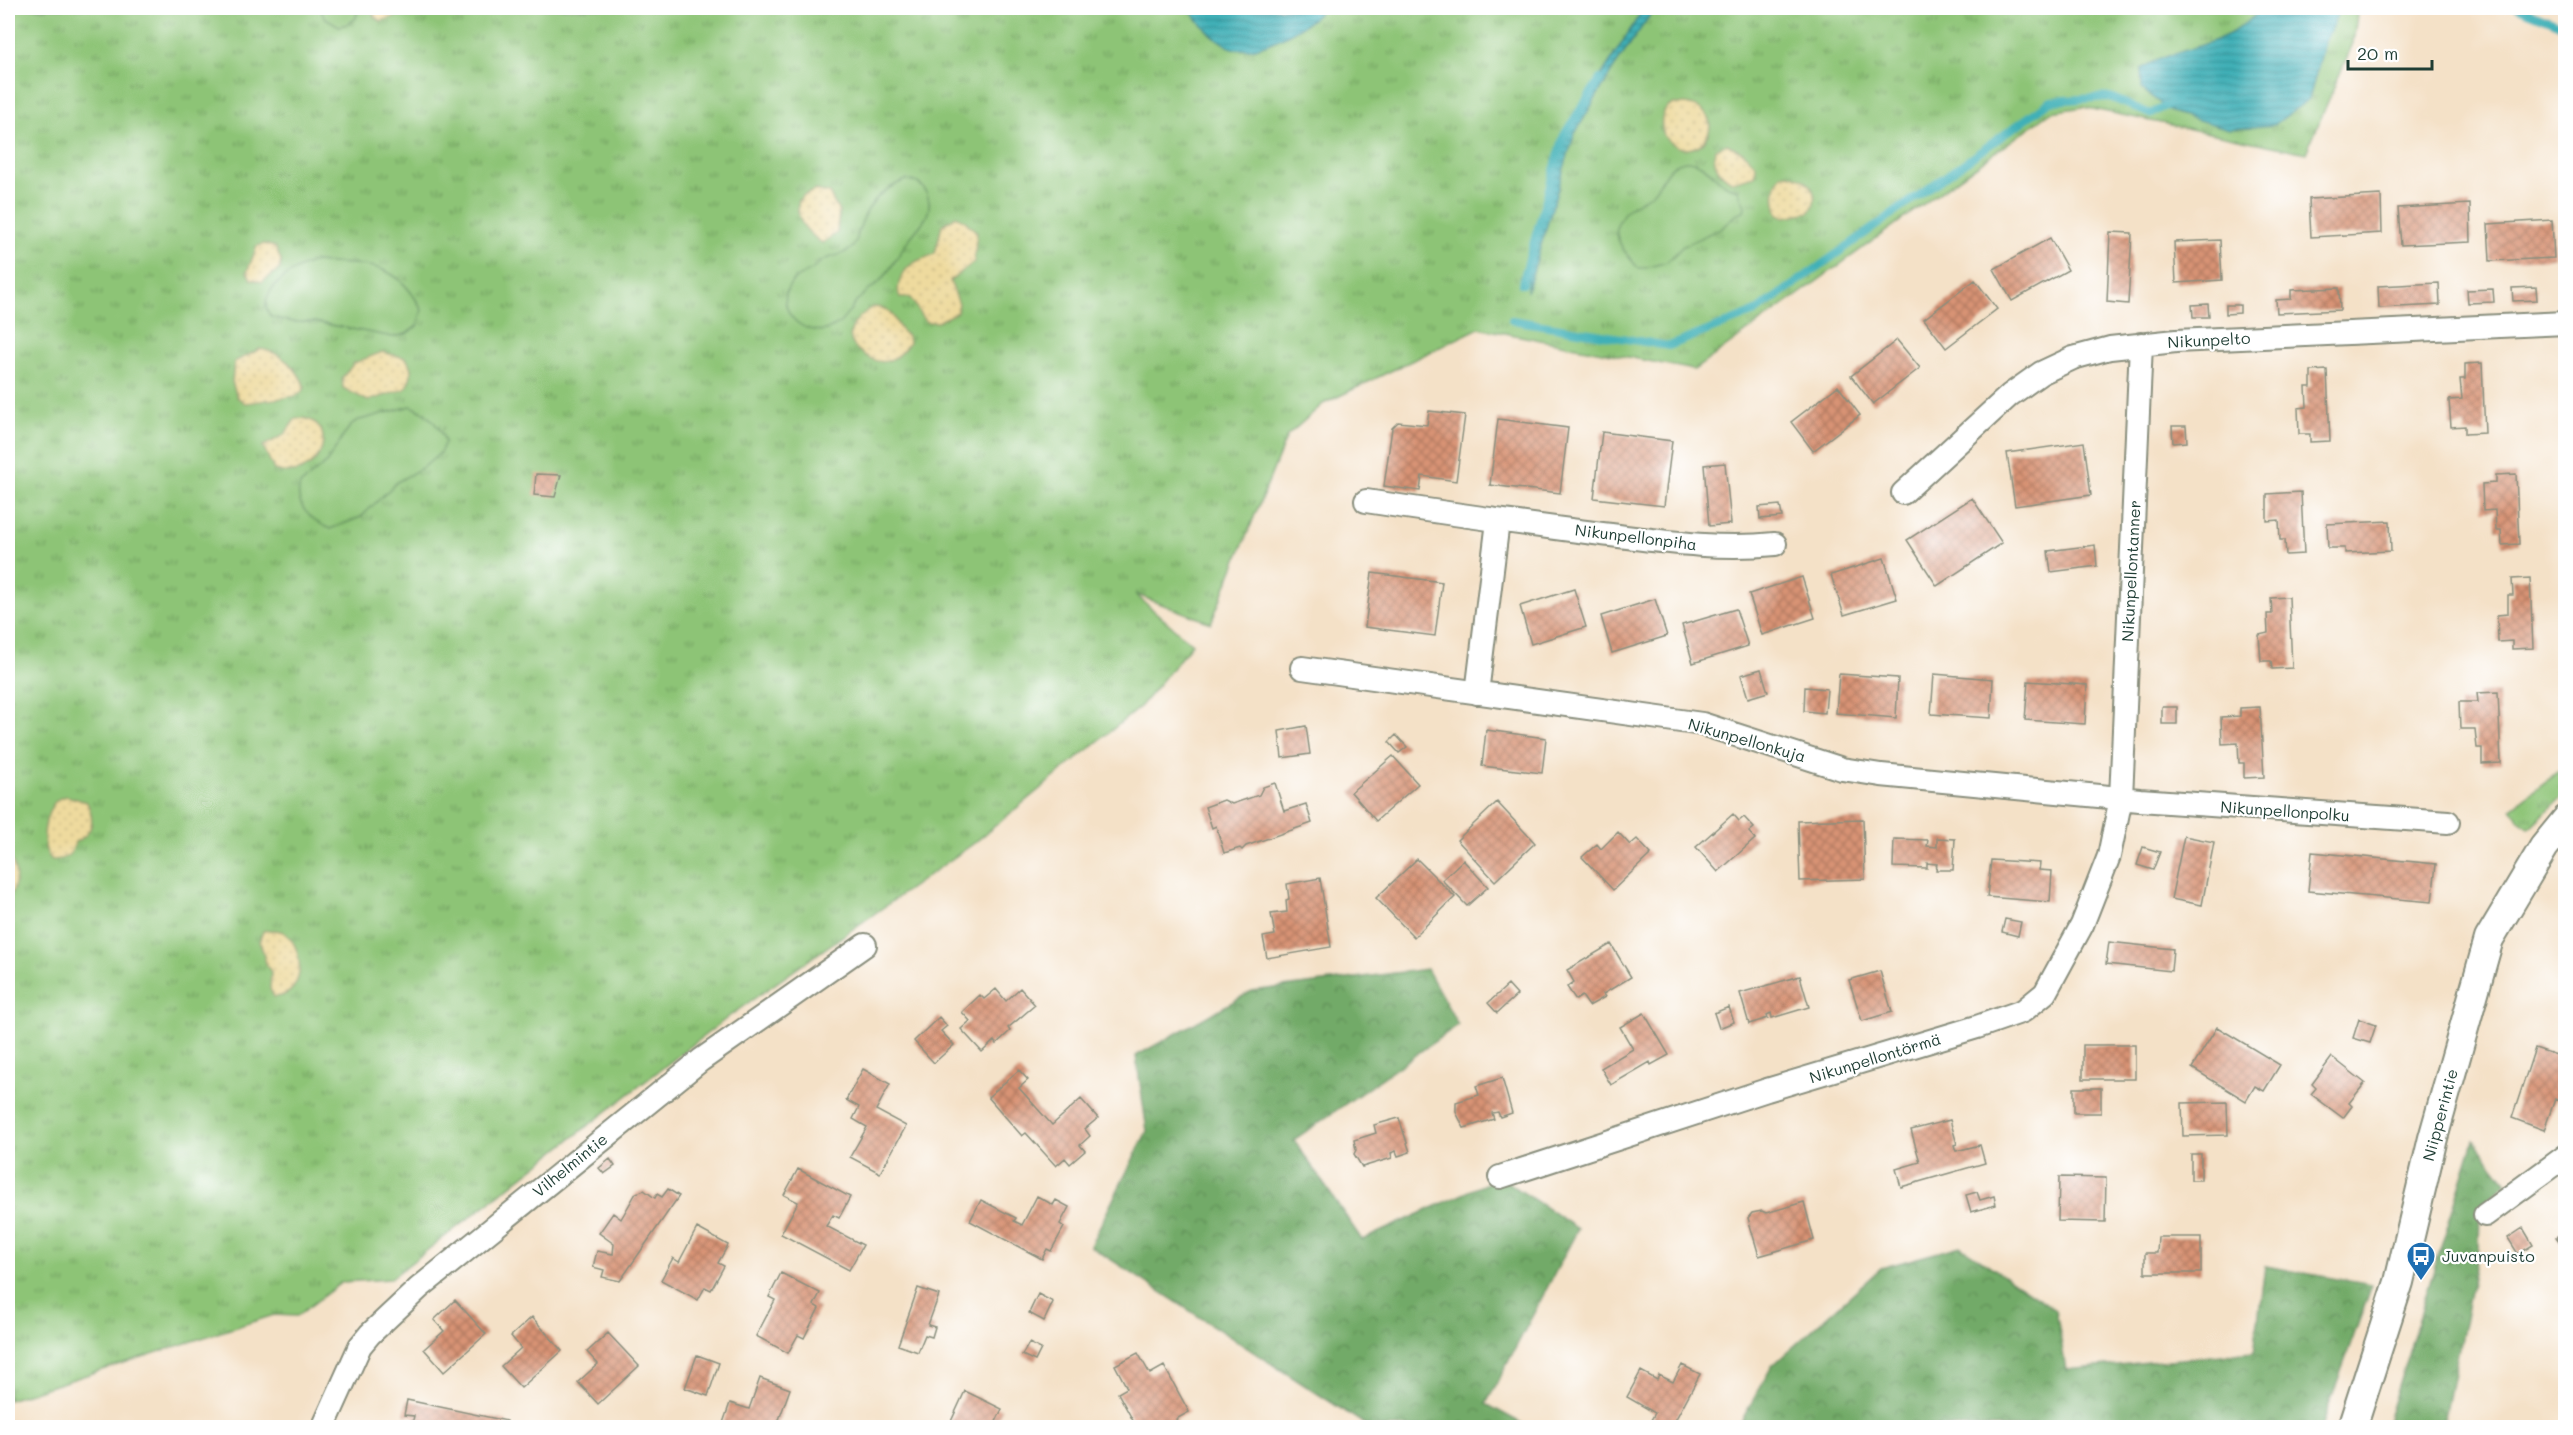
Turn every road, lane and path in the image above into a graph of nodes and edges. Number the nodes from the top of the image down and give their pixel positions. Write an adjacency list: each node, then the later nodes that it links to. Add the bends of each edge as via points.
1 (2565, 323): 2 (street, Nikunpelto)
2 (2141, 344): 3 (street, Nikunpelto, via 2073,358 2041,373 2010,395); 9 (street, Nikunpellontanner)
3 (1903, 493)
4 (1366, 501): 5 (street, Nikunpellonpiha)
5 (1498, 521): 6 (street, Nikunpellonpiha, via 1690,544); 8 (street)
6 (1775, 544)
7 (1302, 668): 8 (street, Nikunpellonkuja)
8 (1477, 693): 9 (street, Nikunpellonkuja, via 1702,724 1842,769)
9 (2121, 798): 11 (street, Nikunpellonpolku); 14 (street, Nikunpellontörmä, via 2109,856 2082,925 2045,993 2024,1011)
10 (2565, 820): 17 (street, Niipperintie, via 2544,847 2490,939 2433,1138 2399,1282)
11 (2448, 822)
12 (865, 945): 16 (street, Vilhelmintie, via 701,1060 419,1288 360,1346)
13 (2565, 1156): 15 (street)
14 (1500, 1176)
15 (2485, 1215)
16 (323, 1428)
17 (2352, 1428)

